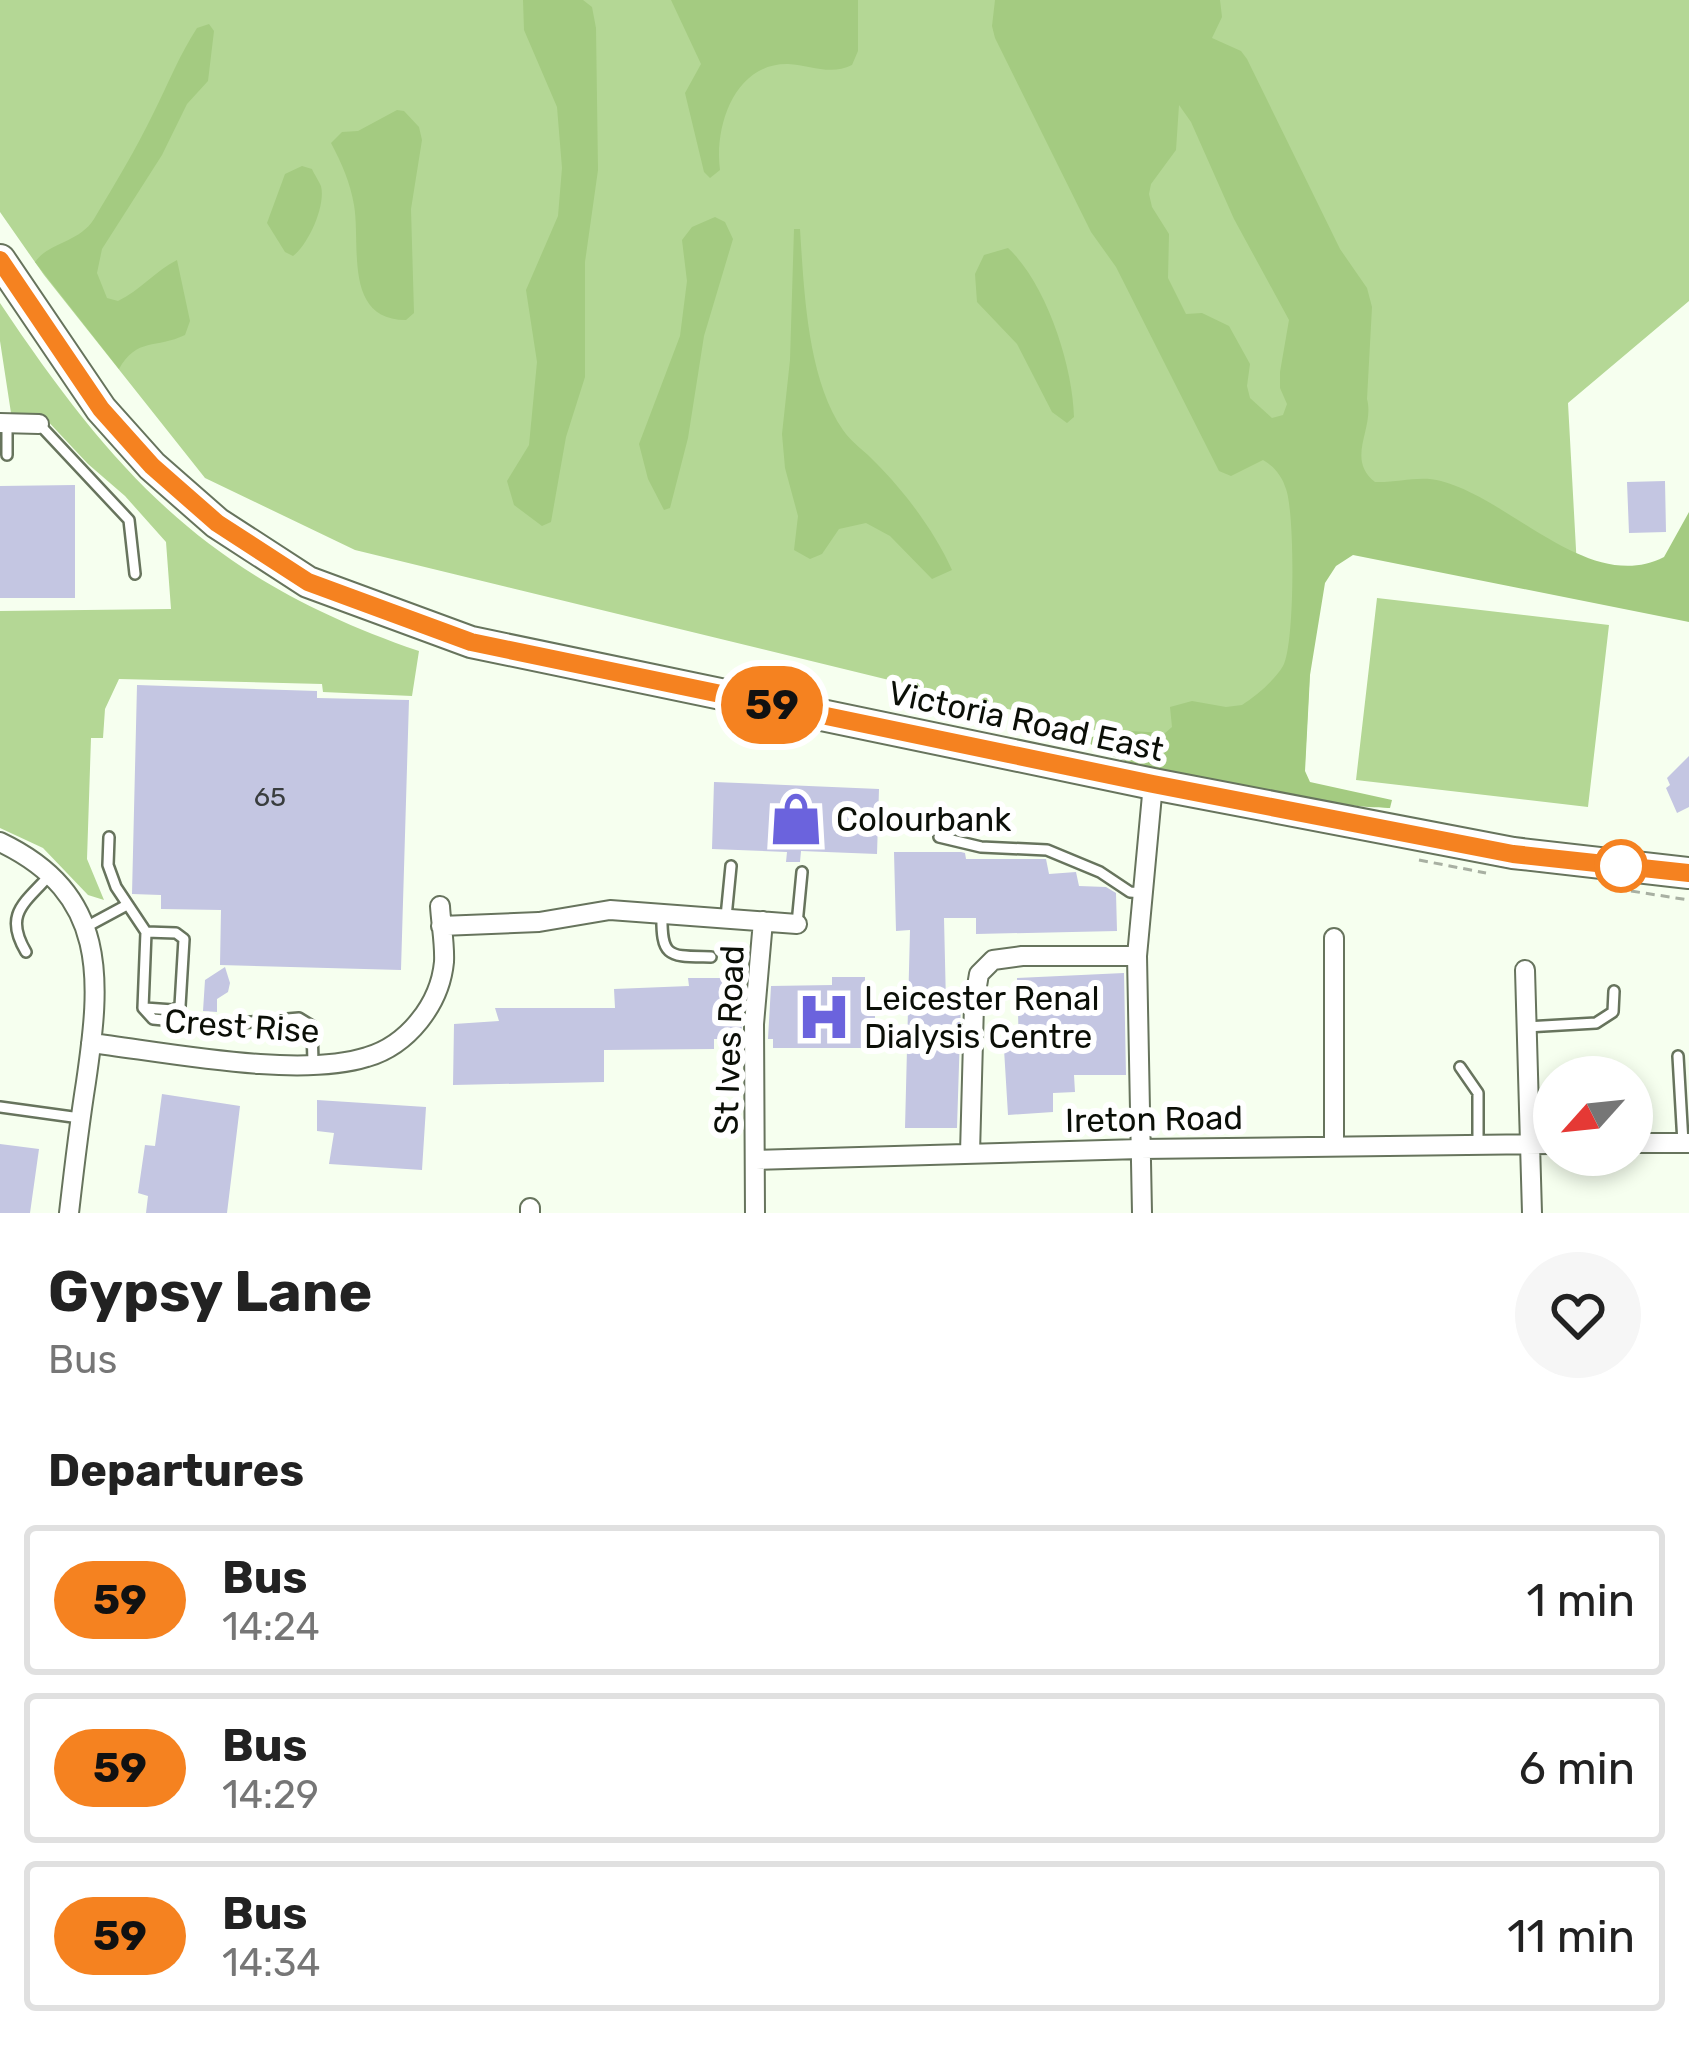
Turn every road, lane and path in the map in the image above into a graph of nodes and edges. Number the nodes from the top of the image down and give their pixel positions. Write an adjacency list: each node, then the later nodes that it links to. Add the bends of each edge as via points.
1 (0, 260): 6 (highway, Victoria Road East, via 101,409 152,466 217,523 308,582 471,642)
2 (3, 423): 3 (street); 4 (lane)
3 (39, 424): 5 (lane, via 129,520)
4 (8, 455)
5 (135, 574)
6 (1153, 784): 12 (highway, Victoria Road East, via 1513,854); 14 (street)
7 (109, 837): 15 (lane, via 108,865)
8 (938, 837): 14 (lane, via 1047,850)
9 (0, 842): 13 (street)
10 (731, 866): 17 (lane)
11 (802, 872): 19 (lane)
12 (1689, 872)
13 (51, 874): 20 (street); 23 (lane, via 14,920)
14 (1143, 893): 24 (street)
15 (125, 906): 20 (lane); 21 (lane)
16 (662, 913): 17 (street, Crest Rise); 25 (lane, via 666,951); 32 (street, Crest Rise, via 610,910 539,922 440,916 444,961 418,1024 373,1056)
17 (725, 917): 18 (street, Crest Rise)
18 (763, 921): 19 (street, Crest Rise); 44 (street, St Ives Road)
19 (796, 924)
20 (86, 927): 30 (street, via 97,974)
21 (146, 932): 28 (lane); 28 (lane, via 184,939 180,1006)
22 (1334, 938): 41 (street)
23 (26, 952)
24 (1137, 956): 42 (street); 43 (street, via 1022,956 992,960 979,974)
25 (711, 957)
26 (1525, 970): 29 (street)
27 (1614, 992): 29 (lane, via 1613,1012 1596,1023)
28 (143, 1008): 32 (lane, via 153,1019 216,1024 299,1018 313,1026)
29 (1526, 1027): 39 (street)
30 (92, 1043): 32 (street, Crest Rise); 35 (street)
31 (1678, 1056): 37 (lane)
32 (313, 1063)
33 (1460, 1066): 38 (lane, via 1478,1093)
34 (0, 1107): 35 (lane)
35 (80, 1118): 45 (street)
36 (1653, 1143): 37 (street)
37 (1686, 1143)
38 (1478, 1144): 39 (street, Ireton Road); 41 (street, Ireton Road)
39 (1529, 1144): 40 (street, Ireton Road); 48 (street)
40 (1533, 1144)
41 (1334, 1146): 42 (street, Ireton Road)
42 (1140, 1149): 43 (street, Ireton Road); 47 (street)
43 (970, 1153): 44 (street, Ireton Road)
44 (756, 1160): 46 (street, St Ives Road)
45 (69, 1213)
46 (755, 1213)
47 (1142, 1213)
48 (1532, 1213)

